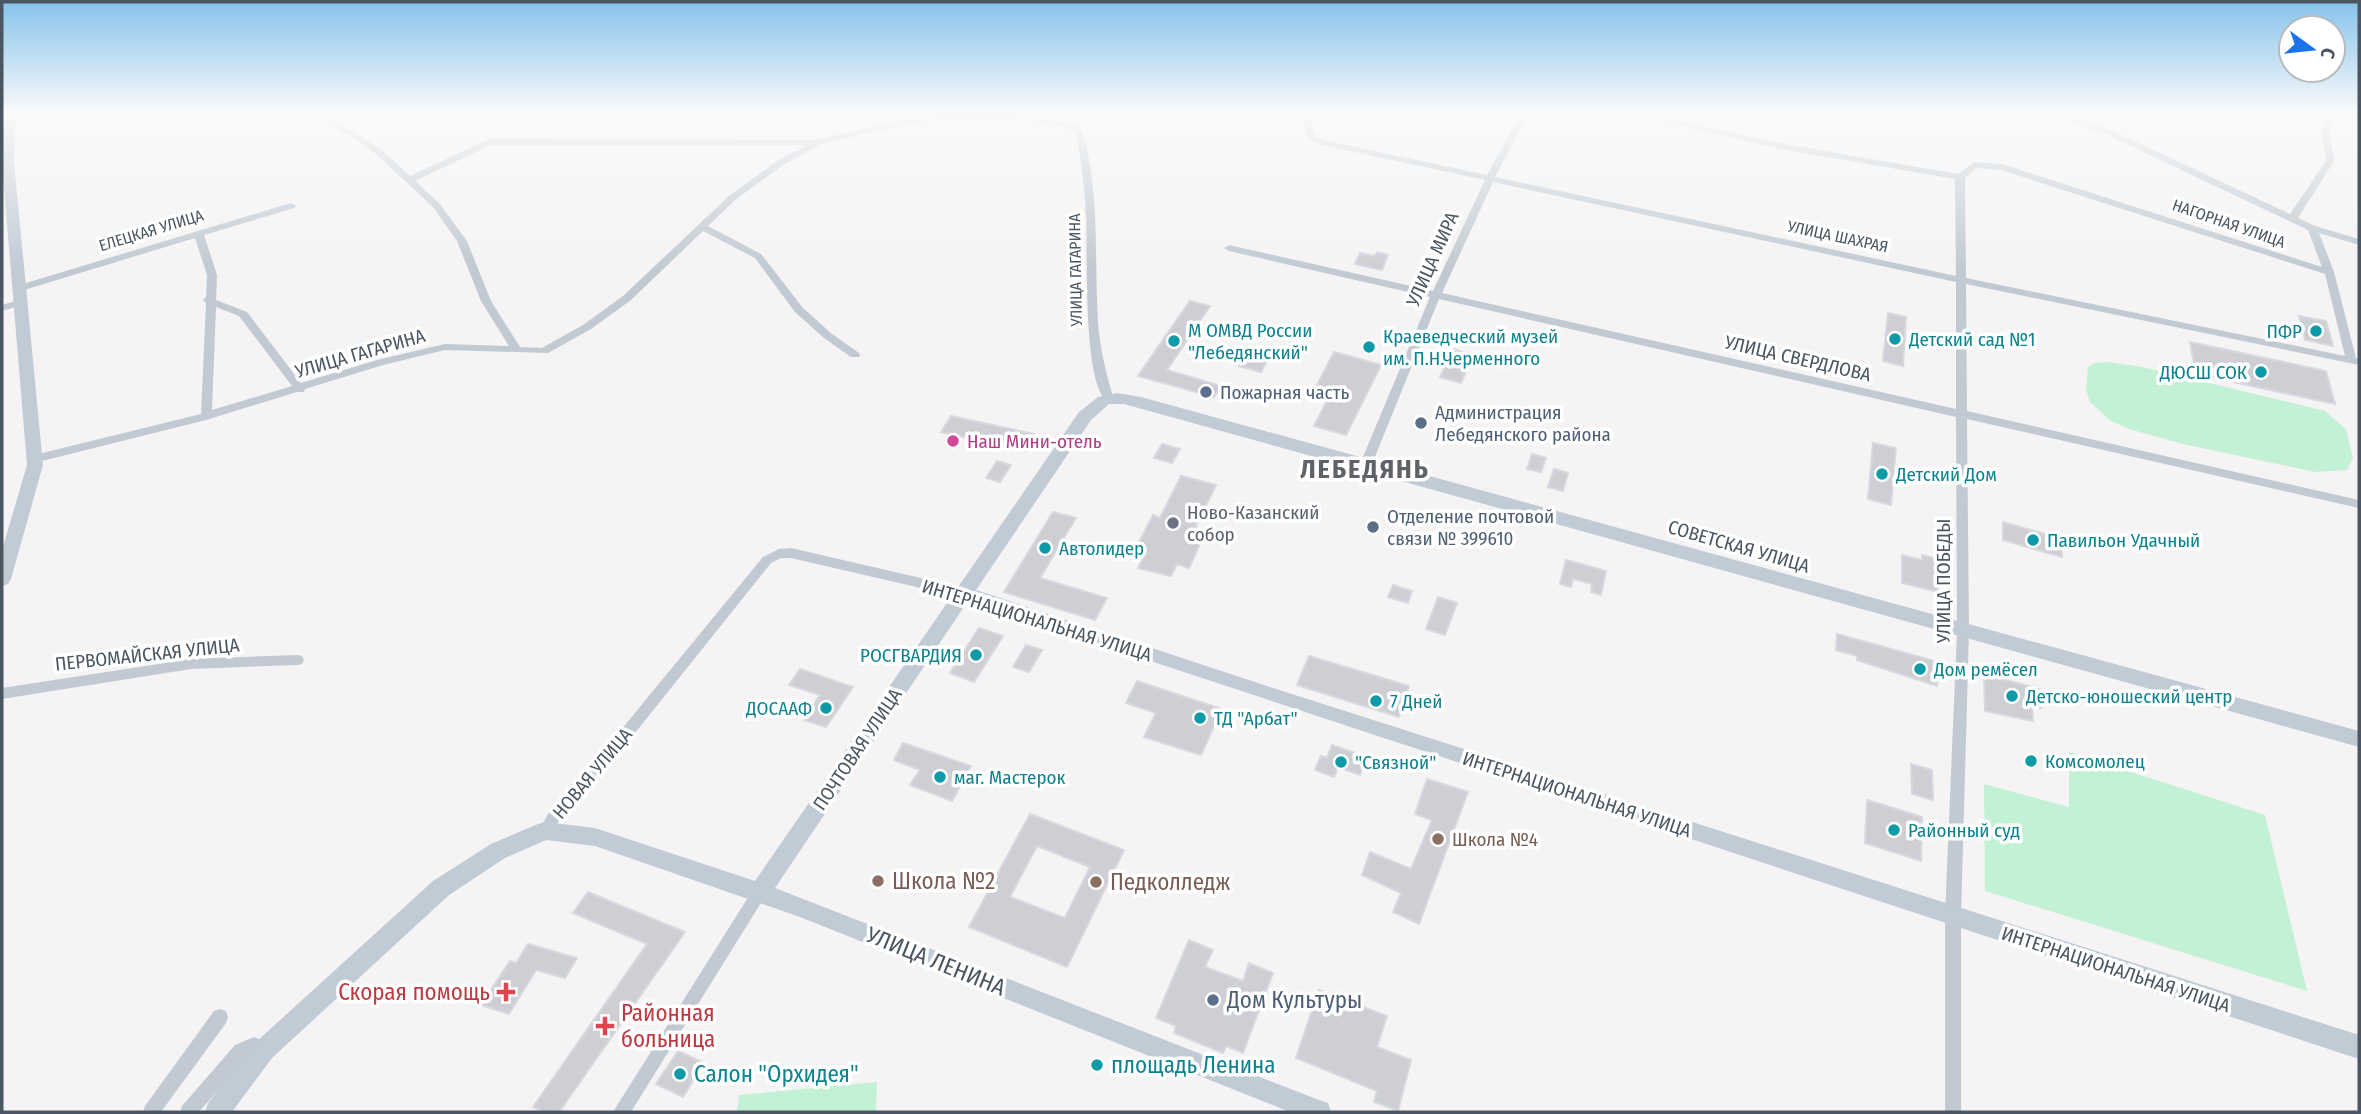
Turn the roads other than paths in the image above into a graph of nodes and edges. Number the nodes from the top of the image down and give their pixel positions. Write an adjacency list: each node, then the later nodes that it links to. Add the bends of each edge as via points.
1 (8, 165): 24 (main road)
2 (393, 165): 12 (street)
3 (441, 165): 12 (street)
4 (778, 165): 16 (street, УЛИЦА ГАГАРИНА)
5 (1084, 165): 31 (street, УЛИЦА ГАГАРИНА, via 1093,242 1091,324 1096,362)
6 (1420, 165): 13 (street, УЛИЦА ШАХРАЯ)
7 (1495, 165): 13 (street, УЛИЦА МИРА)
8 (1890, 165): 11 (street, НАГОРНАЯ УЛИЦА)
9 (2178, 165): 15 (street)
10 (2327, 165): 15 (street)
11 (1960, 177): 21 (street, НАГОРНАЯ УЛИЦА, via 1974,165 2002,167); 22 (street, УЛИЦА ПОБЕДЫ)
12 (410, 180): 27 (street, via 462,240 486,301)
13 (1486, 180): 22 (street, УЛИЦА ШАХРАЯ); 23 (street, УЛИЦА МИРА)
14 (291, 206): 18 (street, ЕЛЕЦКАЯ УЛИЦА)
15 (2292, 219): 17 (street)
16 (701, 226): 27 (street, УЛИЦА ГАГАРИНА, via 627,298 587,327 544,351); 28 (street, via 758,256 799,310)
17 (2312, 228): 19 (street); 21 (street)
18 (199, 234): 24 (street, ЕЛЕЦКАЯ УЛИЦА); 25 (street, via 212,275)
19 (2359, 242)
20 (1229, 248): 23 (street, УЛИЦА СВЕРДЛОВА)
21 (2329, 272): 29 (street)
22 (1960, 281): 29 (street, УЛИЦА ШАХРАЯ); 32 (street, УЛИЦА ПОБЕДЫ)
23 (1435, 292): 32 (street, УЛИЦА СВЕРДЛОВА); 35 (street, УЛИЦА МИРА)
24 (21, 295): 26 (street, ЕЛЕЦКАЯ УЛИЦА); 34 (main road)
25 (208, 300): 30 (street, via 243,314); 33 (street, via 211,330)
26 (2, 308)
27 (516, 349): 30 (street, УЛИЦА ГАГАРИНА, via 445,347)
28 (855, 355)
29 (2355, 361)
30 (300, 388): 33 (street, УЛИЦА ГАГАРИНА)
31 (1108, 397): 35 (main road, СОВЕТСКАЯ УЛИЦА, via 1134,400); 39 (main road, ПОЧТОВАЯ УЛИЦА, via 1085,416)
32 (1962, 413): 36 (street, УЛИЦА СВЕРДЛОВА); 40 (street, УЛИЦА ПОБЕДЫ)
33 (206, 416): 34 (street, УЛИЦА ГАГАРИНА)
34 (34, 459): 38 (main road)
35 (1366, 464): 40 (main road, СОВЕТСКАЯ УЛИЦА)
36 (2359, 504)
37 (792, 553): 39 (street, ИНТЕРНАЦИОНАЛЬНАЯ УЛИЦА); 44 (street, НОВАЯ УЛИЦА, via 767,560 630,729 560,807)
38 (2, 579)
39 (964, 593): 45 (main road, ПОЧТОВАЯ УЛИЦА); 46 (main road, ИНТЕРНАЦИОНАЛЬНАЯ УЛИЦА)
40 (1963, 631): 43 (main road, СОВЕТСКАЯ УЛИЦА); 46 (street, УЛИЦА ПОБЕДЫ)
41 (297, 660): 42 (street, ПЕРВОМАЙСКАЯ УЛИЦА, via 191,664)
42 (2, 694)
43 (2359, 739)
44 (545, 831): 45 (main road, УЛИЦА ЛЕНИНА, via 596,837); 49 (main road, НОВАЯ УЛИЦА, via 498,851 441,887)
45 (759, 893): 53 (street, ПОЧТОВАЯ УЛИЦА); 54 (main road, УЛИЦА ЛЕНИНА)
46 (1953, 916): 48 (main road, ИНТЕРНАЦИОНАЛЬНАЯ УЛИЦА); 55 (street, УЛИЦА ПОБЕДЫ)
47 (220, 1017): 50 (street)
48 (2359, 1048)
49 (264, 1050): 51 (street, via 254,1045 241,1051); 52 (main road, НОВАЯ УЛИЦА)
50 (151, 1112)
51 (188, 1112)
52 (217, 1112)
53 (621, 1112)
54 (1320, 1112)
55 (1953, 1112)

